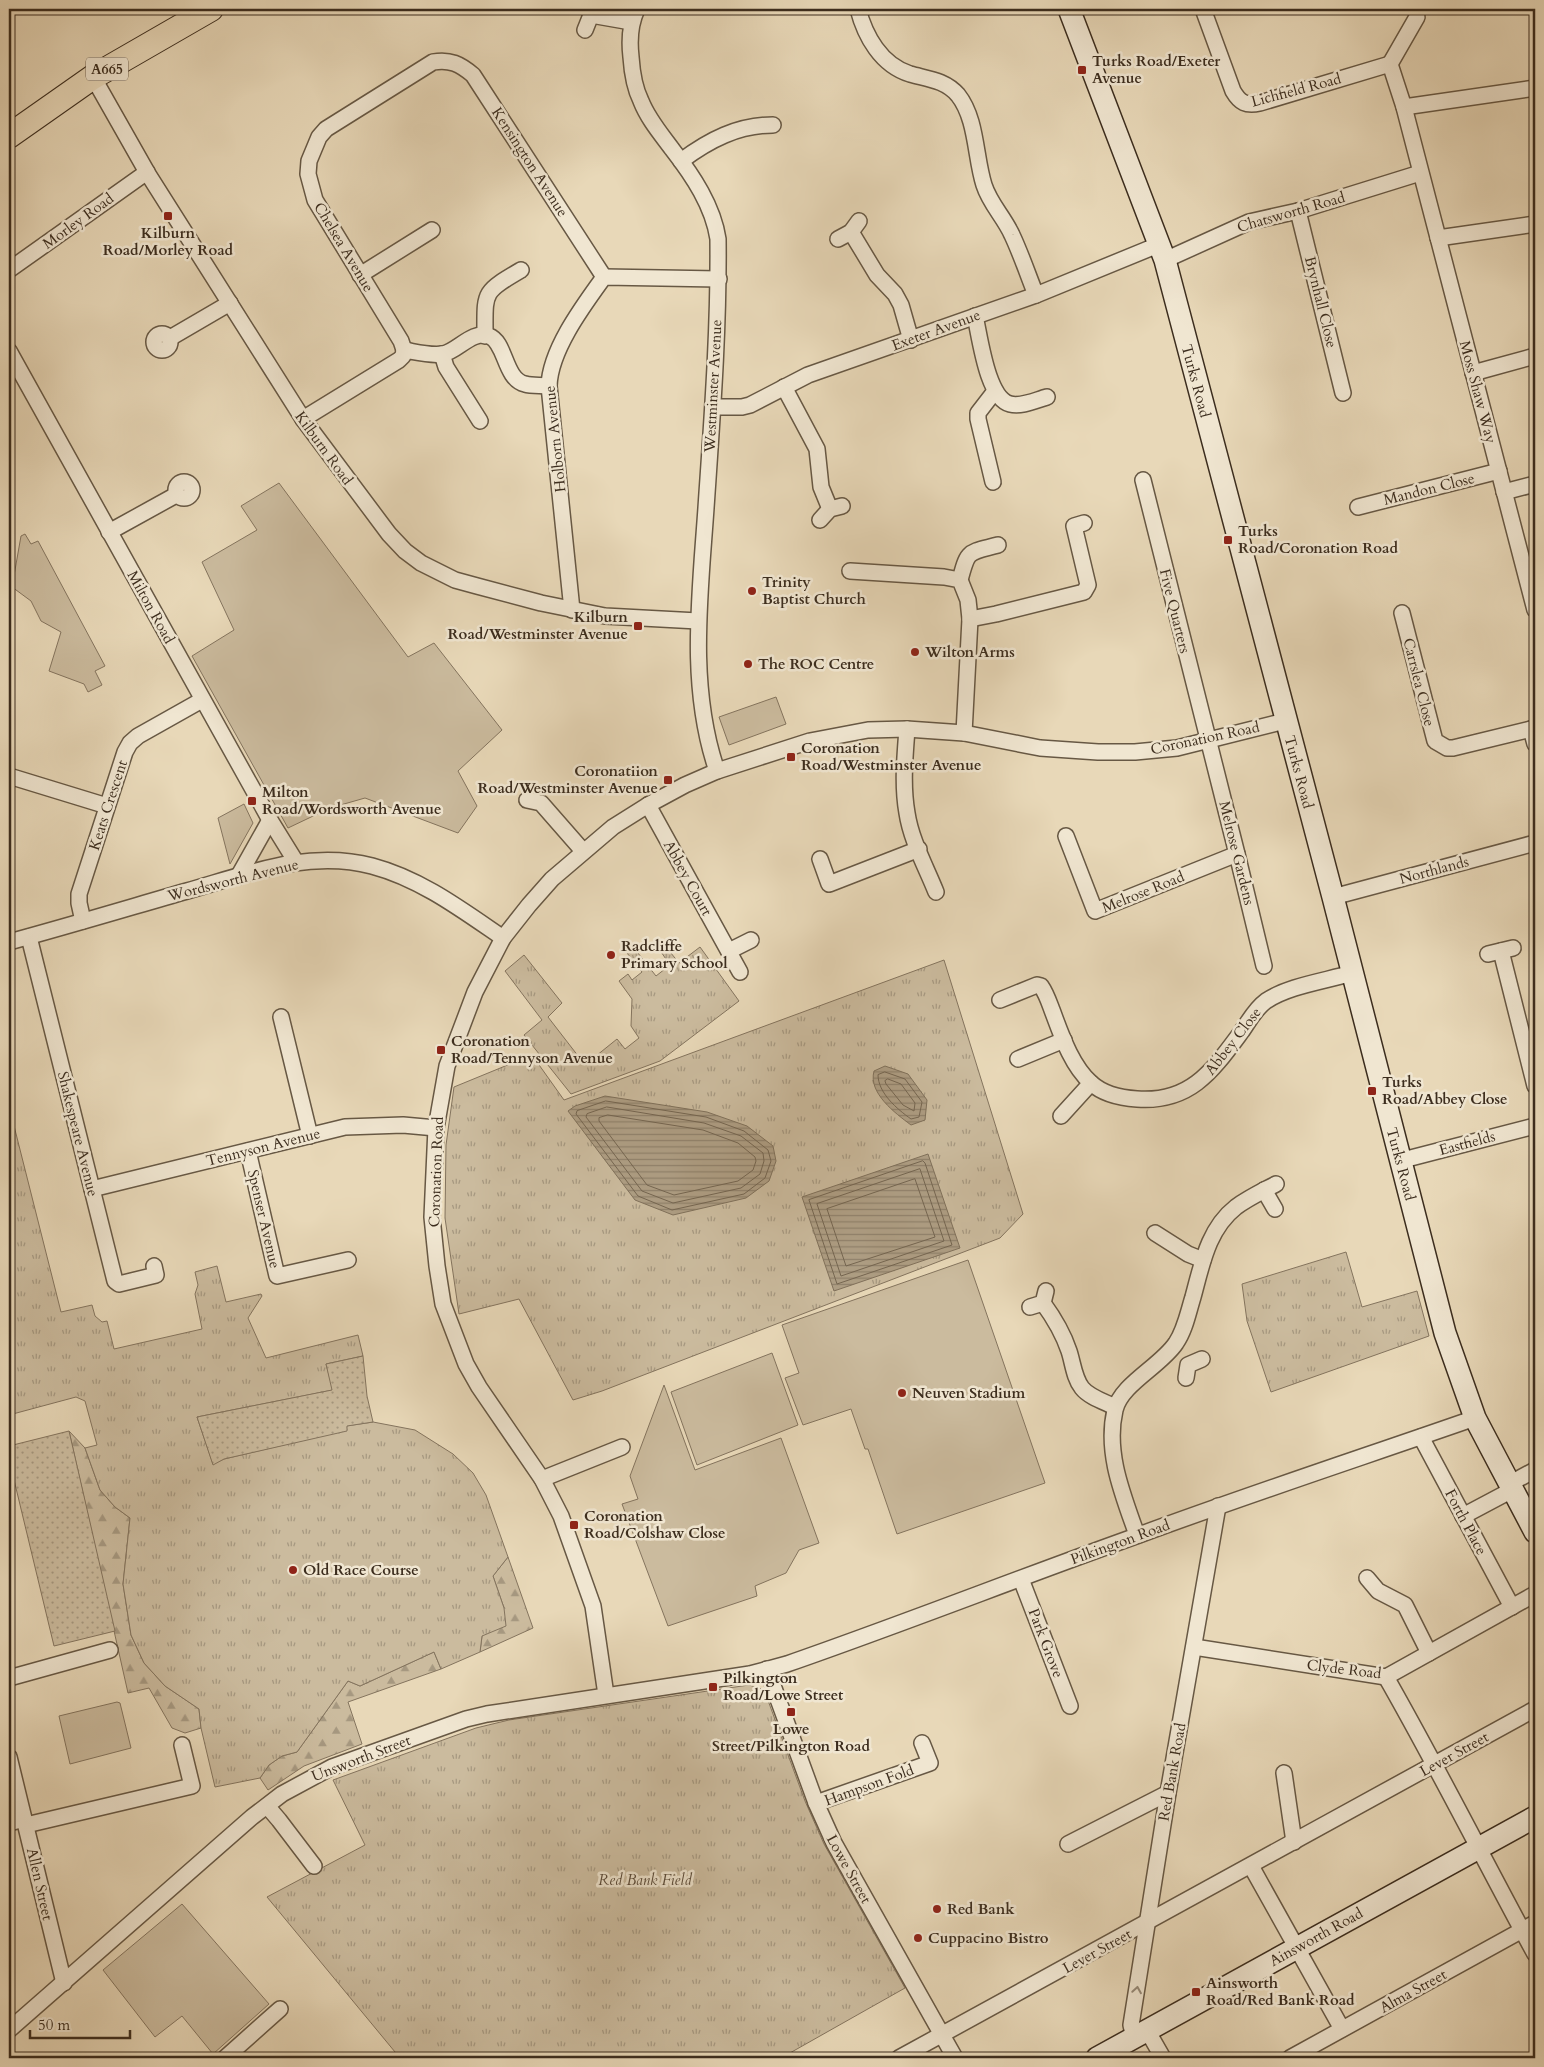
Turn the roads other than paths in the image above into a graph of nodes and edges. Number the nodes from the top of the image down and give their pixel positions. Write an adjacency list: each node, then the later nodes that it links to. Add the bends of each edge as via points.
1 (211, 9): 11 (main road, A665)
2 (858, 9): 30 (street, via 866,34 889,62 901,70 936,80 958,95 969,119 987,192 1012,234)
3 (1069, 9): 24 (street, Turks Road)
4 (1203, 9): 10 (street, Lichfield Road, via 1234,91 1244,104 1260,103)
5 (590, 12): 6 (street, Westminster Avenue); 8 (street, Westminster Avenue)
6 (634, 16): 16 (street, Westminster Avenue, via 630,52 636,89 653,123)
7 (1417, 17): 10 (street)
8 (585, 30)
9 (444, 60): 27 (street, Chelsea Avenue, via 423,67 335,121 326,128 308,161 315,200); 28 (street, Kensington Avenue, via 463,66 473,75)
10 (1390, 64): 13 (street, Moss Shaw Way)
11 (93, 77): 15 (main road, A665); 17 (street, Kilburn Road)
12 (1535, 88): 13 (street)
13 (1404, 107): 18 (street, Moss Shaw Way)
14 (775, 126): 16 (street, via 754,126 727,133 703,144)
15 (9, 136)
16 (681, 160): 29 (street, Westminster Avenue, via 699,188 716,226)
17 (147, 172): 25 (street, Morley Road); 31 (street, Kilburn Road)
18 (1420, 173): 19 (street, Chatsworth Road); 23 (street, Moss Shaw Way)
19 (1298, 211): 24 (street, Chatsworth Road, via 1248,222); 44 (street, Brynhall Close)
20 (1535, 224): 23 (street)
21 (432, 230): 27 (street)
22 (849, 231): 35 (street, via 877,275 895,294)
23 (1438, 238): 40 (street, Moss Shaw Way)
24 (1161, 253): 30 (street, Exeter Avenue); 68 (street, Turks Road)
25 (9, 270)
26 (521, 270): 33 (street, via 496,284 487,295)
27 (360, 275): 36 (street, Chelsea Avenue)
28 (604, 277): 29 (street); 41 (street, Holborn Avenue, via 557,350)
29 (719, 279): 46 (street, Westminster Avenue)
30 (1036, 295): 32 (street, Exeter Avenue)
31 (230, 302): 34 (street); 47 (street, Kilburn Road)
32 (975, 316): 35 (street, Exeter Avenue); 43 (street)
33 (485, 336): 38 (street, via 468,340); 41 (street, via 496,342 517,380 524,384)
34 (170, 338)
35 (911, 340): 42 (street, Exeter Avenue, via 808,375)
36 (404, 350): 38 (street); 47 (street, via 399,360)
37 (9, 351): 58 (street, Milton Road)
38 (442, 354): 48 (street, via 446,367)
39 (1535, 356): 40 (street)
40 (1473, 373): 49 (street, Moss Shaw Way)
41 (548, 386): 63 (street, Holborn Avenue)
42 (784, 387): 46 (street, Exeter Avenue, via 750,405); 56 (street, via 817,449 821,487)
43 (994, 391): 45 (street, via 1010,404 1024,404); 51 (street, via 978,413)
44 (1342, 394)
45 (1048, 396)
46 (713, 407): 66 (street, Westminster Avenue)
47 (303, 419): 63 (street, Kilburn Road, via 388,534 421,563 455,580)
48 (480, 421)
49 (1499, 471): 53 (street, Moss Shaw Way); 55 (street, Mandon Close)
50 (1143, 480): 72 (street, Five Quarters)
51 (993, 482)
52 (1535, 484): 53 (street)
53 (1504, 492): 62 (street, Moss Shaw Way)
54 (176, 495): 58 (street)
55 (1358, 507)
56 (831, 512)
57 (1084, 523): 65 (street, via 1074,526 1088,585 1084,592)
58 (109, 532): 67 (street, Milton Road)
59 (998, 545): 61 (street, via 968,555)
60 (850, 571): 61 (street)
61 (960, 580): 65 (street, via 968,600)
62 (1535, 609)
63 (572, 610): 66 (street, Kilburn Road, via 605,616)
64 (1401, 613): 70 (street, Carrslea Close, via 1435,741 1453,748)
65 (970, 618): 71 (street)
66 (698, 621): 74 (street, Westminster Avenue, via 700,700)
67 (202, 700): 78 (street, Keats Crescent, via 130,743); 79 (street, Milton Road)
68 (1285, 721): 72 (street, Coronation Road); 89 (street, Turks Road)
69 (907, 728): 71 (street, Coronation Road); 74 (street, Coronation Road, via 868,730 810,741); 82 (street, via 906,812)
70 (1533, 729): 73 (street)
71 (964, 733): 72 (street, Coronation Road, via 1040,748 1098,752 1156,750)
72 (1209, 741): 84 (street, Melrose Gardens)
73 (1535, 744)
74 (717, 770): 77 (street, Coronation Road)
75 (9, 776): 78 (street)
76 (527, 800): 83 (street, via 542,803)
77 (648, 805): 83 (street, Coronation Road); 95 (street, Abbey Court)
78 (107, 806): 90 (street, Keats Crescent, via 79,894)
79 (270, 820): 86 (street, Milton Road); 87 (street)
80 (1066, 836): 84 (street, Melrose Road, via 1095,911)
81 (1535, 843): 89 (street, Northlands)
82 (919, 849): 85 (street, via 829,884); 88 (street)
83 (583, 851): 92 (street, Coronation Road, via 534,898)
84 (1237, 854): 97 (street, Melrose Gardens)
85 (820, 859)
86 (296, 862): 87 (street, Wordsworth Avenue); 92 (street, Wordsworth Avenue, via 347,861 390,871 433,892)
87 (238, 877): 90 (street, Wordsworth Avenue)
88 (936, 892)
89 (1333, 897): 99 (street, Turks Road)
90 (83, 921): 91 (street, Wordsworth Avenue)
91 (29, 937): 94 (street, Wordsworth Avenue); 112 (street, Shakespeare Avenue)
92 (504, 938): 108 (street, Coronation Road, via 459,1029 447,1066)
93 (751, 940): 95 (street)
94 (9, 942)
95 (729, 951): 98 (street, Abbey Court)
96 (1501, 951): 105 (street)
97 (1264, 966)
98 (740, 972)
99 (1352, 973): 104 (street, Abbey Close, via 1285,992 1263,1003 1211,1072 1175,1096 1160,1099 1111,1095); 111 (street, Turks Road)
100 (1000, 1000): 102 (street, Abbey Close, via 1041,986)
101 (281, 1017): 109 (street)
102 (1064, 1040): 103 (street); 104 (street, Abbey Close)
103 (1018, 1059)
104 (1091, 1083): 106 (street)
105 (1535, 1086)
106 (1061, 1116)
107 (1535, 1126): 111 (street, Eastfields)
108 (436, 1128): 109 (street, Tennyson Avenue, via 374,1125 345,1127); 126 (street, Coronation Road, via 432,1217 443,1304 466,1364)
109 (310, 1136): 110 (street, Tennyson Avenue)
110 (248, 1150): 112 (street, Tennyson Avenue); 115 (street, Spenser Avenue, via 277,1276)
111 (1399, 1161): 122 (street, Turks Road, via 1445,1333)
112 (92, 1189): 117 (street, Shakespeare Avenue, via 115,1281 119,1284 156,1275)
113 (1275, 1209): 116 (street, via 1270,1187 1237,1206 1216,1228)
114 (1156, 1233): 116 (street, via 1173,1251)
115 (348, 1260)
116 (1203, 1260): 119 (street, via 1184,1327)
117 (154, 1266)
118 (1040, 1300): 121 (street, via 1058,1325 1082,1388)
119 (1171, 1349): 120 (street, via 1187,1372); 121 (street, via 1131,1386)
120 (1202, 1359)
121 (1116, 1407): 131 (street, via 1112,1435 1114,1460)
122 (1475, 1418): 123 (street, Pilkington Road); 127 (street, Turks Road)
123 (1421, 1437): 128 (street, Pilkington Road); 129 (street, Forth Place)
124 (622, 1447): 126 (street)
125 (1535, 1470): 127 (street)
126 (542, 1479): 142 (street, Coronation Road, via 561,1516 592,1606)
127 (1510, 1487): 129 (street); 130 (street, Turks Road)
128 (1218, 1506): 131 (street, Pilkington Road); 136 (street, Red Bank Road)
129 (1463, 1516): 135 (street, Forth Place)
130 (1535, 1532)
131 (1137, 1535): 133 (street, Pilkington Road)
132 (1367, 1578): 138 (street, via 1378,1591 1405,1605)
133 (1021, 1579): 139 (street, Pilkington Road); 143 (street, Park Grove)
134 (1535, 1594): 135 (street, Clyde Road)
135 (1512, 1607): 138 (street, Clyde Road)
136 (1194, 1647): 140 (street, Clyde Road); 150 (street, Red Bank Road)
137 (102, 1648): 141 (street)
138 (1429, 1653): 140 (street, Clyde Road)
139 (767, 1669): 142 (street, Unsworth Street); 151 (street, Lowe Street)
140 (1386, 1677): 148 (street)
141 (9, 1678)
142 (606, 1695): 152 (street, Unsworth Street, via 466,1719 332,1767)
143 (1070, 1706)
144 (1535, 1709): 148 (street, Lever Street)
145 (922, 1743): 151 (street, Hampson Fold, via 930,1763)
146 (182, 1745): 154 (street, via 192,1786)
147 (9, 1757): 154 (street, Allen Street)
148 (1436, 1764): 156 (street, Lever Street); 158 (street)
149 (1284, 1772): 156 (street)
150 (1168, 1793): 157 (street); 161 (street, Red Bank Road)
151 (816, 1804): 169 (street, Lowe Street, via 834,1843)
152 (266, 1806): 159 (street); 165 (street, Unsworth Street)
153 (1535, 1817): 158 (street, Ainsworth Road)
154 (25, 1822): 155 (street); 165 (street, Allen Street)
155 (9, 1823)
156 (1294, 1842): 160 (street, Lever Street)
157 (1068, 1844)
158 (1478, 1848): 162 (street); 163 (street, Ainsworth Road)
159 (314, 1866)
160 (1250, 1866): 161 (street, Lever Street); 163 (street)
161 (1148, 1923): 169 (street, Lever Street); 170 (street, Red Bank Road, one-way to 161, via 1131,2025)
162 (1529, 1927): 164 (street); 167 (street, Alma Street)
163 (1296, 1947): 167 (street); 170 (street, Ainsworth Road)
164 (1535, 1954)
165 (64, 1983): 168 (street, Unsworth Street)
166 (280, 2009): 172 (street)
167 (1342, 2029): 171 (street, Alma Street)
168 (9, 2030)
169 (942, 2034): 173 (street, Lever Street); 174 (street, Lowe Street)
170 (1141, 2034): 175 (street, Ainsworth Road); 176 (street)
171 (1310, 2053): 177 (street, Alma Street)
172 (225, 2058)
173 (899, 2058)
174 (955, 2058)
175 (1097, 2058)
176 (1163, 2058)
177 (1290, 2058)

